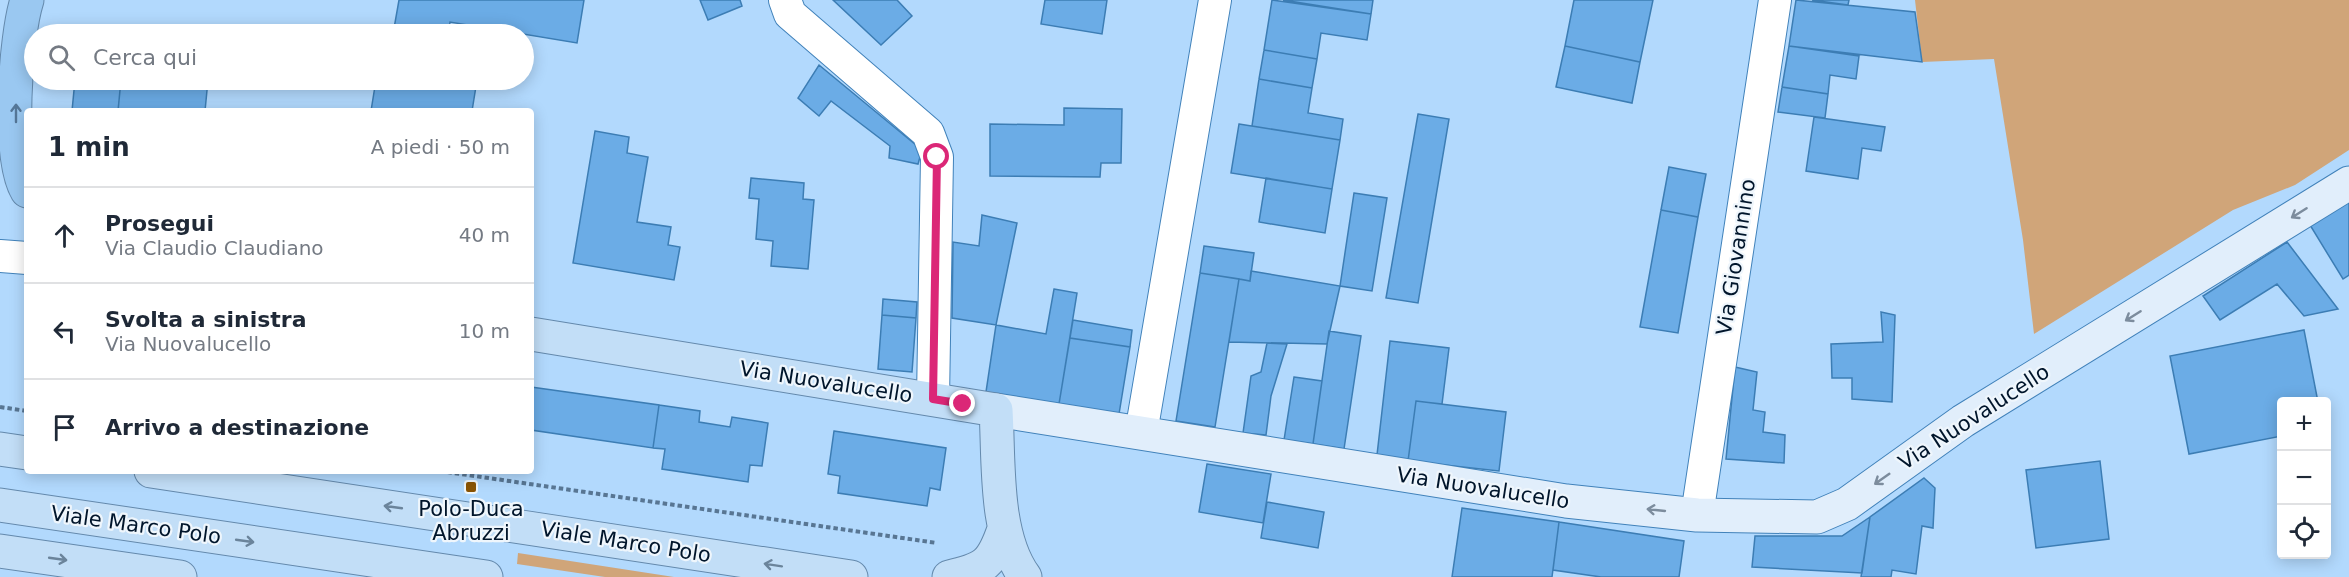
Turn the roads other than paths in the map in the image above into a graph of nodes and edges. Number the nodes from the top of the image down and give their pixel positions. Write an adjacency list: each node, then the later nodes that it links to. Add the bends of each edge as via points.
1 (27, 0): 5 (highway, one-way to 1, via 18,160 15,115 19,36)
2 (785, 0): 10 (street, via 790,14 928,133 937,157)
3 (1215, 0): 12 (street)
4 (1774, 0): 17 (street, Via Giovannino)
5 (24, 181)
6 (2349, 183): 17 (main road, Via Nuovalucello, one-way to 17, via 1962,421 1846,504 1817,518)
7 (0, 256): 8 (street)
8 (24, 258)
9 (534, 334): 10 (main road, Via Nuovalucello)
10 (933, 399): 11 (main road, Via Nuovalucello)
11 (996, 410): 12 (main road, Via Nuovalucello); 18 (main road)
12 (1141, 433): 17 (main road, Via Nuovalucello, one-way to 12, via 1566,501)
13 (0, 448): 14 (main road)
14 (24, 452)
15 (171, 474): 22 (main road, Viale Marco Polo, one-way to 15)
16 (0, 505): 21 (main road, Viale Marco Polo, one-way to 21)
17 (1697, 514)
18 (1004, 529): 23 (main road, via 995,555 981,568); 24 (main road, via 1016,564)
19 (0, 551): 20 (main road, one-way to 20)
20 (180, 577)
21 (486, 577)
22 (851, 577)
23 (949, 577)
24 (1025, 577)

